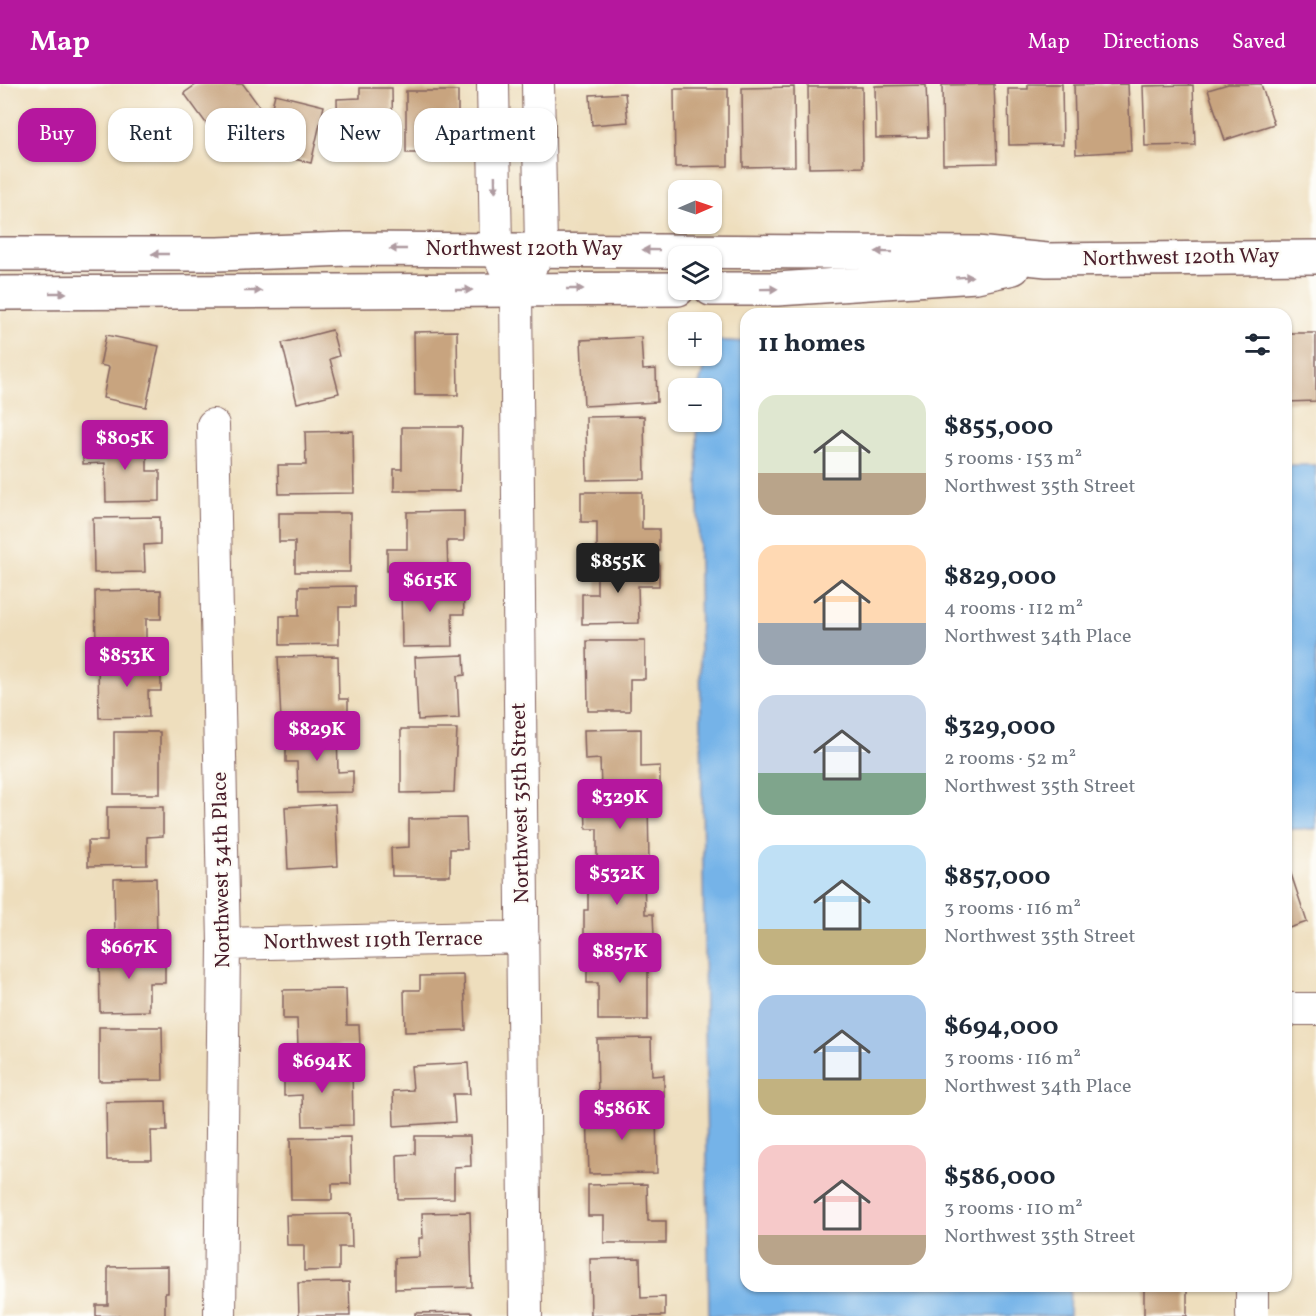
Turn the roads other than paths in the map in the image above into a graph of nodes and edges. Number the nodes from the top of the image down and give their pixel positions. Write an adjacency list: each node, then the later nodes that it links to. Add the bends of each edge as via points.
1 (493, 84): 3 (street, Northwest 35th Street, one-way to 3)
2 (538, 84): 4 (street)
3 (496, 249): 4 (street, Northwest 120th Way); 5 (street, Northwest 120th Way, one-way to 5); 10 (street, Northwest 35th Street)
4 (541, 249): 7 (street, Northwest 120th Way, one-way to 4, via 976,253); 10 (street)
5 (0, 254)
6 (1316, 256): 7 (street, Northwest 120th Way)
7 (1047, 260): 9 (street, Northwest 120th Way, one-way to 7, via 976,276)
8 (668, 289): 10 (street, Northwest 120th Way, one-way to 8)
9 (722, 289)
10 (516, 290): 11 (street, Northwest 120th Way, one-way to 10); 13 (street, Northwest 35th Street)
11 (0, 293)
12 (213, 425): 14 (street, Northwest 34th Place)
13 (523, 938): 14 (street, Northwest 119th Terrace); 19 (street, Northwest 35th Street)
14 (224, 944): 18 (street, Northwest 34th Place)
15 (1292, 1009): 16 (street)
16 (1316, 1009)
17 (1252, 1292): 20 (street)
18 (220, 1316)
19 (526, 1316)
20 (1252, 1316)

